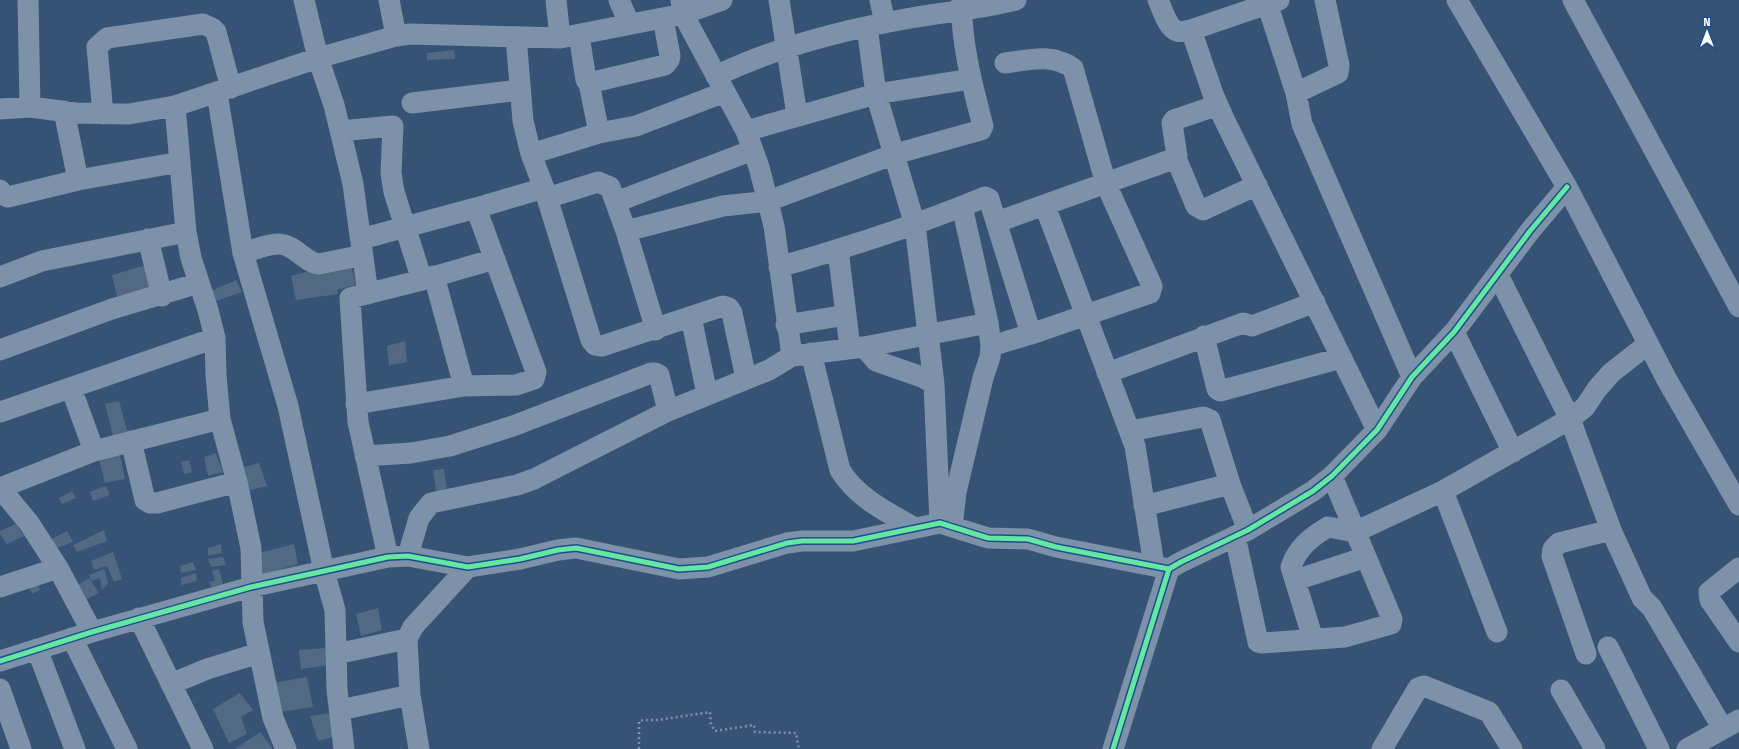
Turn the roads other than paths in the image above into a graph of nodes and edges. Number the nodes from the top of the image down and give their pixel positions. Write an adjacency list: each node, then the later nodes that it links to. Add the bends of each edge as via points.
1 (28, 0): 36 (street)
2 (304, 0): 24 (street)
3 (389, 0): 20 (street)
4 (556, 0): 22 (street)
5 (619, 0): 17 (street)
6 (722, 0): 16 (street)
7 (779, 0): 23 (street)
8 (880, 0): 18 (street)
9 (1016, 0): 15 (street)
10 (1158, 0): 19 (street, via 1173,30)
11 (1325, 0): 31 (street, via 1339,65 1338,73)
12 (1457, 0): 51 (street)
13 (1573, 0): 77 (street)
14 (1270, 1): 19 (street); 31 (street)
15 (962, 6): 18 (street); 26 (street)
16 (675, 11): 17 (street); 27 (street, via 670,56 665,65); 28 (street)
17 (629, 23): 22 (street)
18 (876, 25): 23 (street); 32 (street)
19 (1191, 30): 34 (street)
20 (396, 36): 21 (street, via 410,34); 24 (street)
21 (516, 37): 22 (street); 30 (street)
22 (570, 37): 27 (street)
23 (788, 48): 28 (street, via 745,62); 40 (street)
24 (318, 58): 29 (street); 41 (street)
25 (1005, 63): 49 (street, via 1048,58 1073,68)
26 (971, 79): 32 (street); 45 (street, via 983,126 981,130)
27 (589, 83): 42 (street)
28 (720, 84): 42 (street, via 636,126); 43 (street)
29 (224, 90): 35 (street); 39 (street, via 216,32 212,28 203,24 107,38 97,47); 67 (street)
30 (519, 90): 33 (street); 44 (street)
31 (1296, 93): 96 (street, via 1302,124)
32 (876, 94): 40 (street); 45 (street)
33 (412, 103)
34 (1218, 105): 46 (street, via 1174,120 1171,128); 50 (street)
35 (175, 106): 39 (street, via 129,114); 47 (street)
36 (30, 107): 37 (street); 38 (street)
37 (0, 109)
38 (64, 112): 39 (street); 48 (street)
39 (103, 114)
40 (797, 116): 43 (street)
41 (340, 131): 61 (street, via 393,126 391,173); 65 (street, via 353,184)
42 (599, 133): 44 (street)
43 (749, 141): 54 (street); 55 (street)
44 (531, 154): 53 (street)
45 (895, 154): 54 (street); 60 (street)
46 (1176, 158): 49 (street); 50 (street, via 1199,209 1203,210)
47 (180, 162): 48 (street); 63 (street)
48 (78, 180): 52 (street, via 8,196 1,194)
49 (1106, 184): 57 (street); 79 (street, via 1152,286 1150,292)
50 (1257, 184): 76 (street)
51 (1567, 186): 70 (street); 89 (street)
52 (0, 190)
53 (546, 192): 55 (street, via 598,182 610,186); 58 (street); 83 (street, via 591,340 595,345 602,346)
54 (768, 200): 62 (street, via 723,206); 69 (street)
55 (616, 202): 62 (street)
56 (962, 206): 59 (street, via 988,197); 60 (street); 81 (street)
57 (1045, 206): 59 (street); 79 (street)
58 (476, 208): 61 (street); 68 (street)
59 (997, 222): 85 (street)
60 (915, 225): 66 (street); 86 (street)
61 (404, 227): 65 (street); 72 (street)
62 (626, 231): 83 (street)
63 (186, 232): 64 (street); 73 (street)
64 (148, 239): 71 (street, via 42,261); 75 (street)
65 (362, 247): 67 (street, via 319,264 280,244); 74 (street)
66 (838, 250): 69 (street); 78 (street)
67 (243, 253): 132 (street, via 288,406)
68 (495, 259): 72 (street); 99 (street, via 536,375 534,379 516,384)
69 (779, 267): 82 (street)
70 (1498, 275): 84 (street); 106 (street)
71 (0, 277)
72 (428, 278): 74 (street); 99 (street)
73 (199, 283): 75 (street); 88 (street)
74 (368, 294): 102 (street, via 350,298 349,301)
75 (162, 296): 92 (street, via 112,310)
76 (1315, 302): 87 (street, via 1252,326 1243,323); 94 (street)
77 (1739, 306)
78 (846, 315): 82 (street); 91 (street)
79 (1086, 315): 85 (street); 95 (street)
80 (691, 318): 83 (street); 97 (street, via 723,306 730,308); 101 (street)
81 (988, 323): 86 (street); 90 (street)
82 (786, 325): 93 (street)
83 (656, 330)
84 (1454, 332): 96 (street); 111 (street)
85 (1031, 334): 90 (street)
86 (928, 336): 91 (street); 98 (street)
87 (1204, 336): 94 (street, via 1217,389 1220,391); 95 (street)
88 (215, 338): 100 (street); 105 (street)
89 (1648, 344): 106 (street, via 1611,373 1585,407); 118 (street)
90 (991, 346): 121 (street)
91 (857, 347): 93 (street); 98 (street, via 876,361 922,377)
92 (0, 350)
93 (802, 355): 97 (street); 122 (street, via 840,470 848,484 864,497)
94 (1341, 358): 107 (street)
95 (1107, 373): 108 (street)
96 (1412, 377): 107 (street)
97 (746, 378): 101 (street)
98 (934, 384): 121 (street)
99 (464, 386): 102 (street)
100 (71, 388): 104 (street); 110 (street)
101 (707, 394): 103 (street)
102 (356, 404): 112 (street)
103 (668, 411): 112 (street, via 659,375 651,373 513,426 450,446 412,453); 126 (street, via 534,479 431,503 419,518)
104 (0, 412)
105 (220, 419): 109 (street); 114 (street)
106 (1570, 420): 111 (street); 123 (street)
107 (1377, 430): 113 (street)
108 (1130, 431): 115 (street, via 1208,418); 119 (street, via 1135,446)
109 (130, 441): 110 (street); 114 (street, via 144,500 157,502)
110 (94, 451): 116 (street)
111 (1513, 452): 117 (street)
112 (365, 456): 126 (street)
113 (1332, 476): 124 (street); 125 (street, via 1313,491)
114 (237, 482): 134 (street, via 251,548)
115 (1230, 484): 119 (street); 125 (street)
116 (0, 488): 120 (street)
117 (1443, 490): 124 (street); 138 (street)
118 (1739, 505)
119 (1144, 506): 129 (street)
120 (8, 511): 130 (street)
121 (946, 525): 122 (street); 129 (street, via 988,538 1028,539 1056,547)
122 (915, 528): 128 (street, via 853,541 787,543 694,569 679,569 576,548)
123 (1611, 530): 147 (street, via 1559,543 1553,549 1552,556); 154 (street, via 1647,603)
124 (1355, 532): 127 (street); 133 (street, via 1328,527 1309,540 1294,558 1291,567)
125 (1241, 533): 129 (street); 141 (street, via 1258,642)
126 (398, 556): 128 (street); 132 (street)
127 (1366, 557): 133 (street); 141 (street, via 1392,620 1391,624 1353,636)
128 (468, 567): 140 (street, via 413,627)
129 (1161, 567): 162 (street)
130 (58, 568): 135 (street); 137 (street)
131 (1739, 568): 142 (street, via 1709,592 1709,596)
132 (324, 571): 134 (street); 146 (street, via 335,610)
133 (1296, 580): 141 (street)
134 (251, 586): 136 (street); 145 (street, via 253,622)
135 (0, 587)
136 (139, 618): 137 (street); 149 (street)
137 (92, 632): 139 (street)
138 (1497, 632)
139 (72, 638): 144 (street); 157 (street)
140 (407, 639): 146 (street); 152 (street)
141 (1313, 639)
142 (1739, 642)
143 (1608, 647): 166 (street)
144 (37, 649): 148 (street); 156 (street)
145 (260, 653): 149 (street, via 207,669); 159 (street, via 274,718)
146 (336, 654): 153 (street)
147 (1586, 654)
148 (0, 661)
149 (171, 684): 158 (street)
150 (0, 689): 155 (street)
151 (1561, 690): 165 (street)
152 (410, 694): 153 (street); 161 (street)
153 (340, 710): 160 (street)
154 (1734, 727): 167 (street)
155 (21, 749)
156 (75, 749)
157 (127, 749)
158 (202, 749)
159 (286, 749)
160 (344, 749)
161 (419, 749)
162 (1113, 749)
163 (1382, 749): 164 (street, via 1418,688 1424,686 1489,712)
164 (1512, 749)
165 (1595, 749)
166 (1659, 749)
167 (1687, 749)

